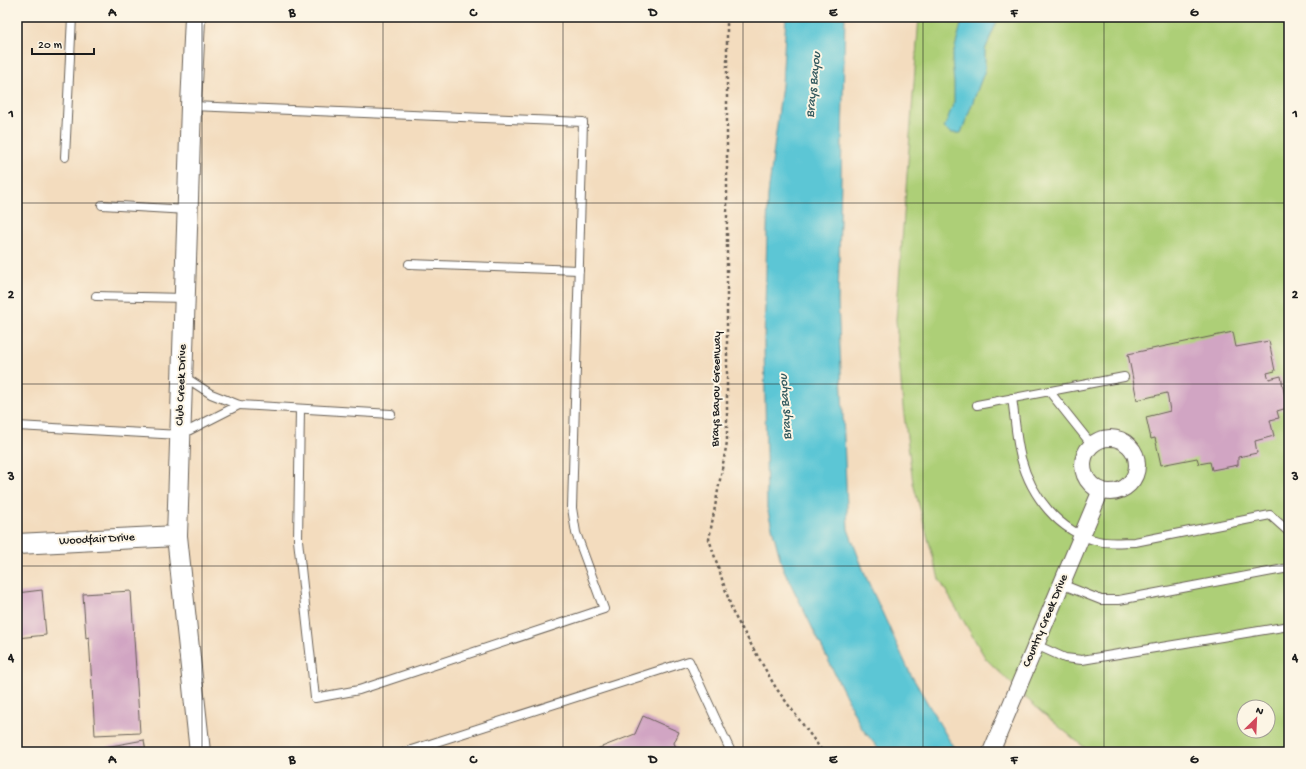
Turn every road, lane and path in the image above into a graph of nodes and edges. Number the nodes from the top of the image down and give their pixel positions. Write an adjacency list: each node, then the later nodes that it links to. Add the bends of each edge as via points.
1 (72, 17): 5 (lane)
2 (195, 17): 4 (street, Club Creek Drive)
3 (727, 17): 36 (path, Brays Bayou Greenway, via 727,442 709,540 733,613 776,688)
4 (191, 106): 7 (street, Club Creek Drive); 9 (lane, via 584,122)
5 (65, 157)
6 (102, 205): 7 (lane)
7 (188, 210): 11 (street, Club Creek Drive)
8 (409, 264): 9 (lane)
9 (579, 270): 18 (lane, via 572,508 576,534 604,609 359,690 315,698 298,540)
10 (96, 296): 11 (lane)
11 (185, 298): 12 (street, Club Creek Drive)
12 (182, 376): 16 (lane, via 211,394); 21 (street, Club Creek Drive)
13 (1124, 377): 14 (lane)
14 (1048, 391): 15 (lane); 22 (lane)
15 (1012, 398): 17 (lane); 25 (lane, via 1020,457 1030,484 1039,499 1062,524)
16 (239, 405): 18 (lane); 21 (lane)
17 (977, 405)
18 (300, 409): 19 (lane)
19 (391, 414)
20 (17, 426): 21 (lane)
21 (180, 435): 26 (street, Club Creek Drive)
22 (1092, 445): 23 (street, via 1085,454 1084,472 1087,480); 23 (street, via 1104,438 1121,440 1129,445 1137,462 1135,475 1127,486 1119,491)
23 (1101, 490): 25 (street, Country Creek Drive)
24 (1289, 532): 25 (lane, via 1270,515 1135,542 1104,542)
25 (1082, 535): 29 (street, Country Creek Drive)
26 (177, 536): 27 (street, Woodfair Drive); 33 (street, Club Creek Drive)
27 (17, 544)
28 (1289, 568): 29 (lane, via 1119,600 1101,600)
29 (1061, 584): 31 (street, Country Creek Drive)
30 (1289, 626): 31 (lane, via 1082,660 1065,658)
31 (1036, 645): 37 (street, Country Creek Drive)
32 (420, 750): 34 (lane); 35 (lane, via 688,661)
33 (200, 752)
34 (405, 752)
35 (731, 752)
36 (823, 752)
37 (991, 752)

